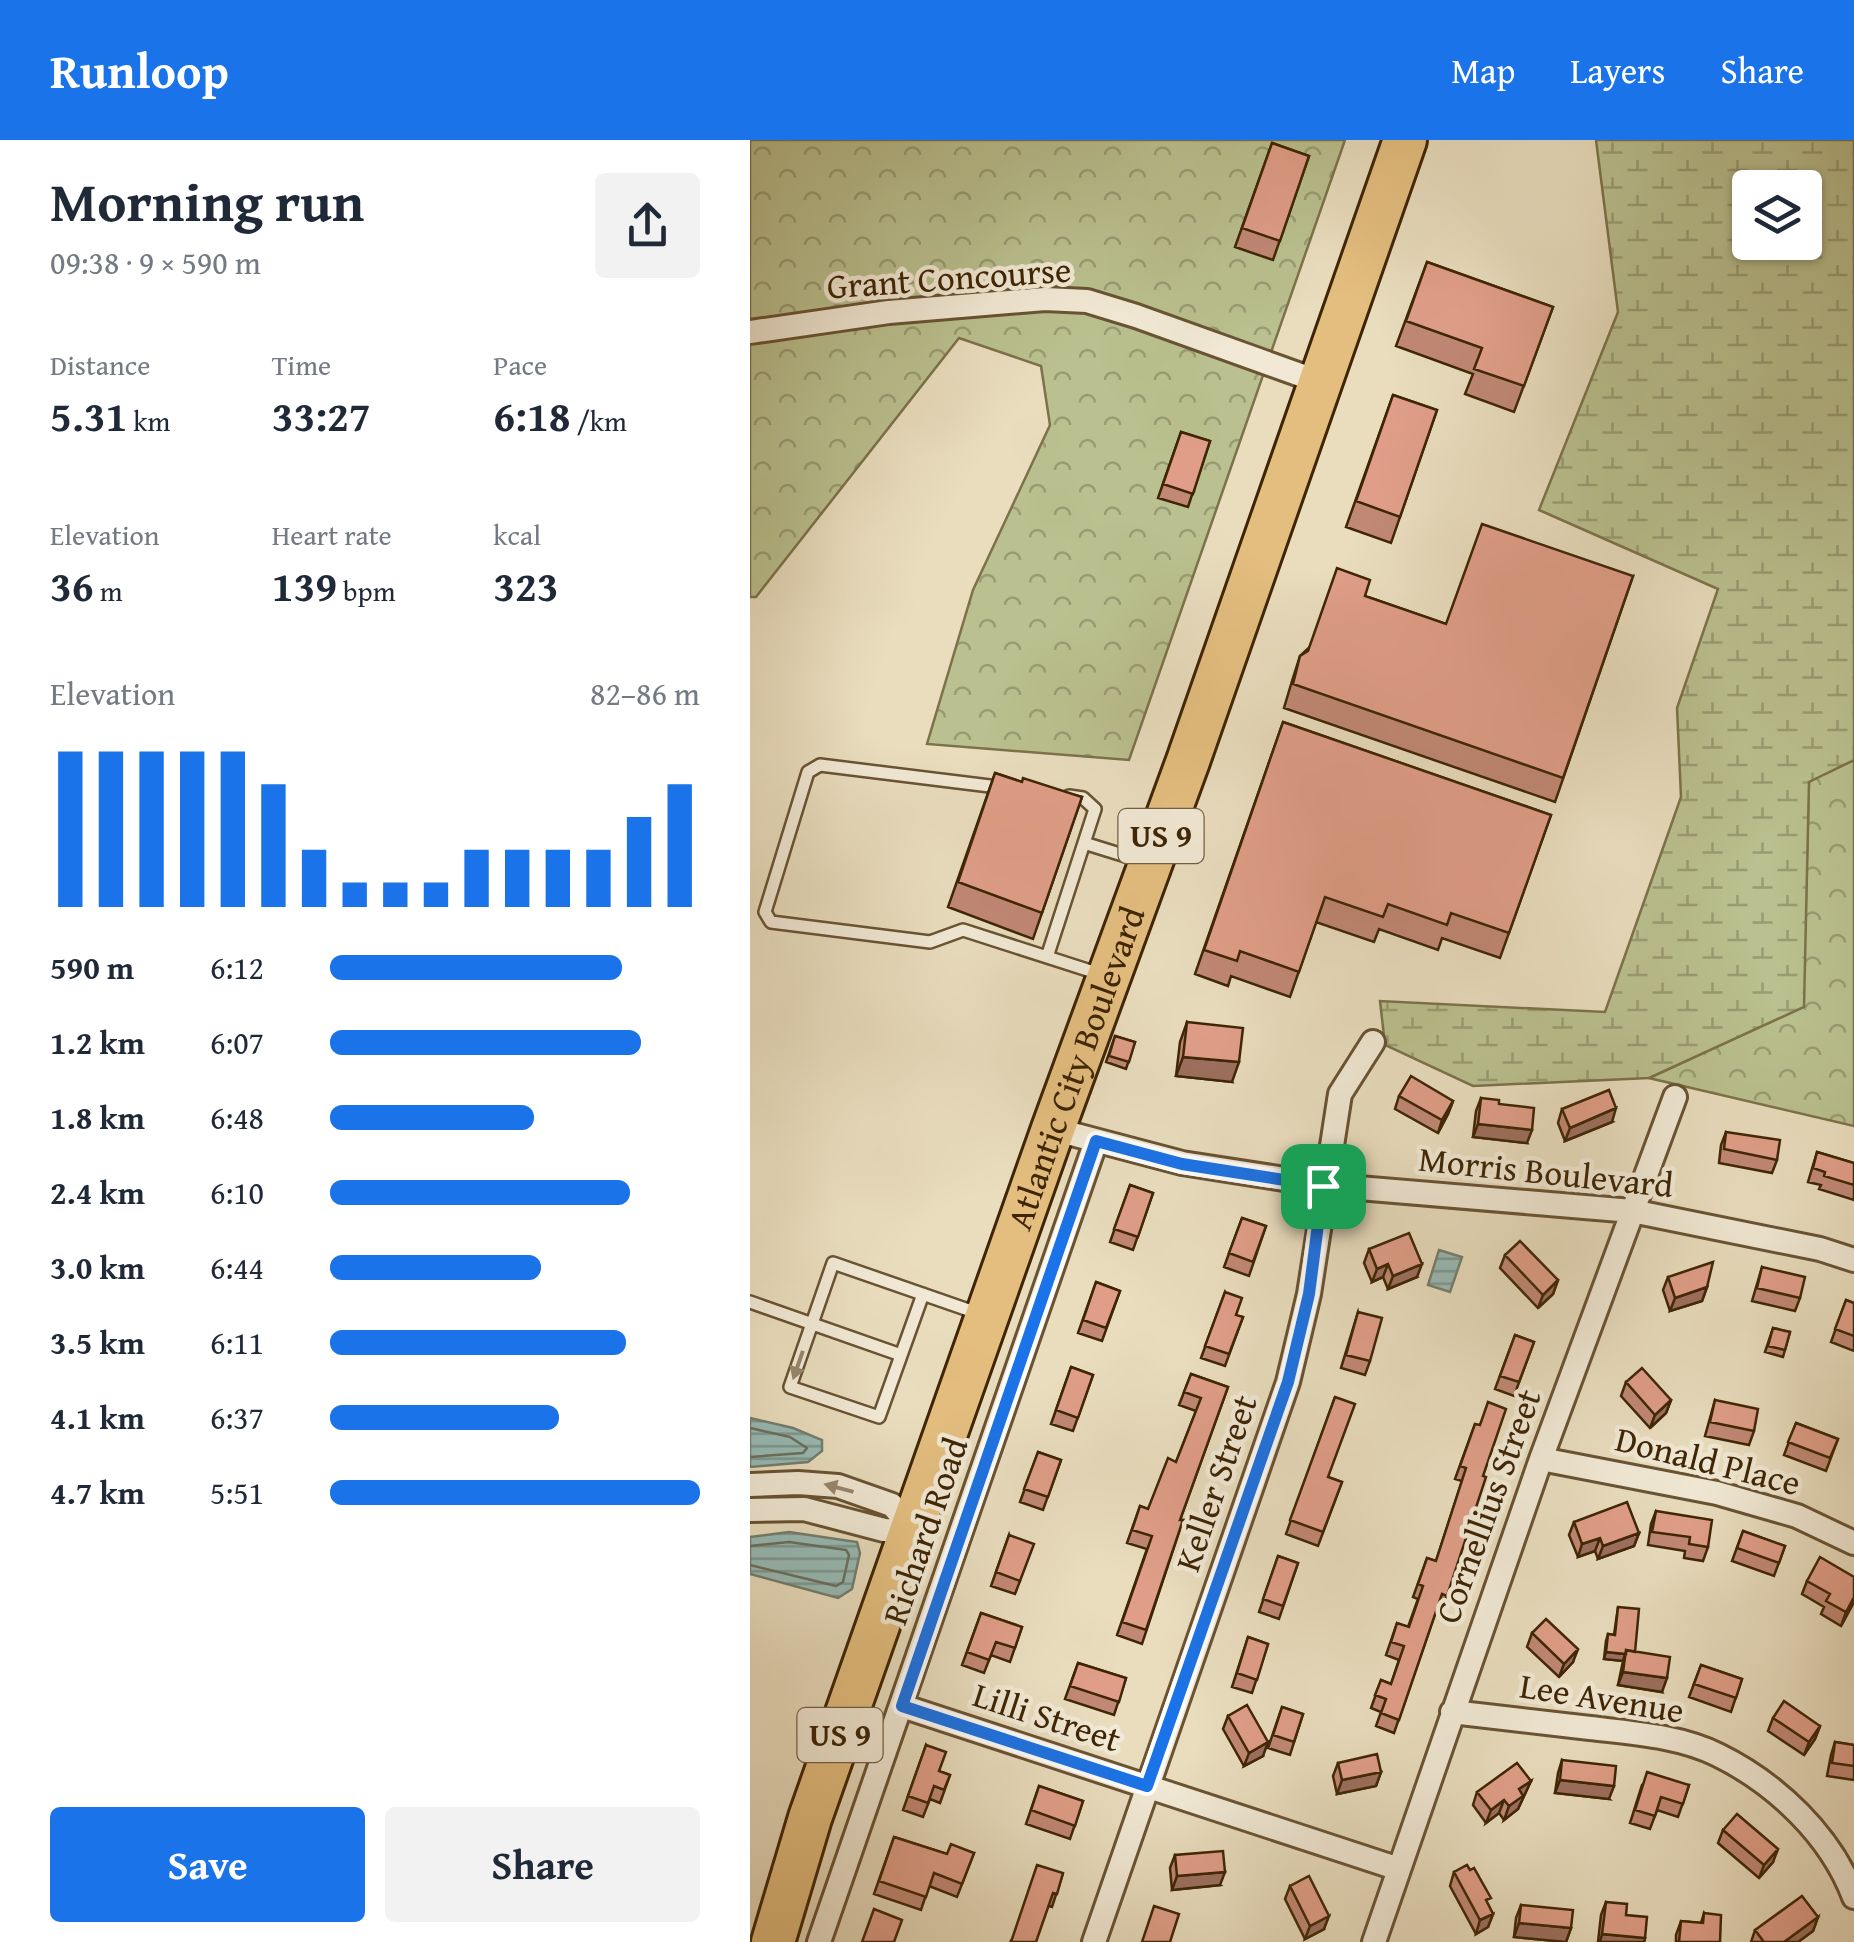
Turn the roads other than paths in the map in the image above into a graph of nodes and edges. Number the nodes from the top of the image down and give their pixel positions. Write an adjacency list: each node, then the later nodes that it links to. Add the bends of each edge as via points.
1 (1405, 140): 3 (highway, Atlantic City Boulevard / US 9)
2 (750, 332): 3 (street, Grant Concourse, via 1045,298 1136,316)
3 (1320, 382): 7 (highway, Atlantic City Boulevard / US 9)
4 (1026, 790): 8 (lane, via 820,764 808,772 765,912 770,922 930,942 964,930)
5 (1064, 795): 6 (lane, via 1083,798 1095,809)
6 (1084, 843): 7 (lane); 8 (lane)
7 (1151, 864): 9 (highway, Atlantic City Boulevard / US 9)
8 (1047, 957): 9 (lane)
9 (1109, 977): 12 (highway, Atlantic City Boulevard / US 9)
10 (1373, 1042): 14 (street, Keller Street, via 1340,1094)
11 (1676, 1097): 15 (street, Cornellius Street)
12 (1053, 1129): 13 (street, Morris Boulevard); 19 (highway, Atlantic City Boulevard / US 9)
13 (1096, 1141): 14 (street, Morris Boulevard, via 1182,1164); 27 (street, Richard Road)
14 (1323, 1186): 15 (street, Morris Boulevard); 29 (street, Keller Street, via 1288,1382)
15 (1632, 1211): 16 (street, Morris Boulevard); 22 (street, Cornellius Street)
16 (1854, 1260)
17 (923, 1294): 19 (lane); 20 (lane, via 834,1263); 21 (lane)
18 (750, 1302): 20 (lane)
19 (988, 1317): 25 (highway, Atlantic City Boulevard / US 9)
20 (812, 1324): 21 (lane); 21 (lane, one-way to 21, via 790,1387 879,1417)
21 (901, 1354)
22 (1541, 1458): 26 (street, Donald Place, via 1717,1493 1797,1516); 28 (street, Cornellius Street)
23 (750, 1485): 25 (street, one-way to 23, via 892,1505 838,1486)
24 (750, 1510): 25 (street, via 804,1510)
25 (914, 1531): 33 (highway, Atlantic City Boulevard / US 9, via 810,1818)
26 (1854, 1543)
27 (902, 1706): 29 (street, Lilli Street); 34 (street, Richard Road)
28 (1452, 1712): 30 (street, Cornellius Street); 31 (street, Lee Avenue, via 1627,1732 1718,1755 1792,1807)
29 (1147, 1786): 30 (street, Lilli Street); 35 (street, Keller Street)
30 (1399, 1868): 36 (street, Cornellius Street)
31 (1850, 1872): 32 (street, Lee Avenue)
32 (1854, 1897)
33 (774, 1942)
34 (819, 1942)
35 (1094, 1942)
36 (1374, 1942)

